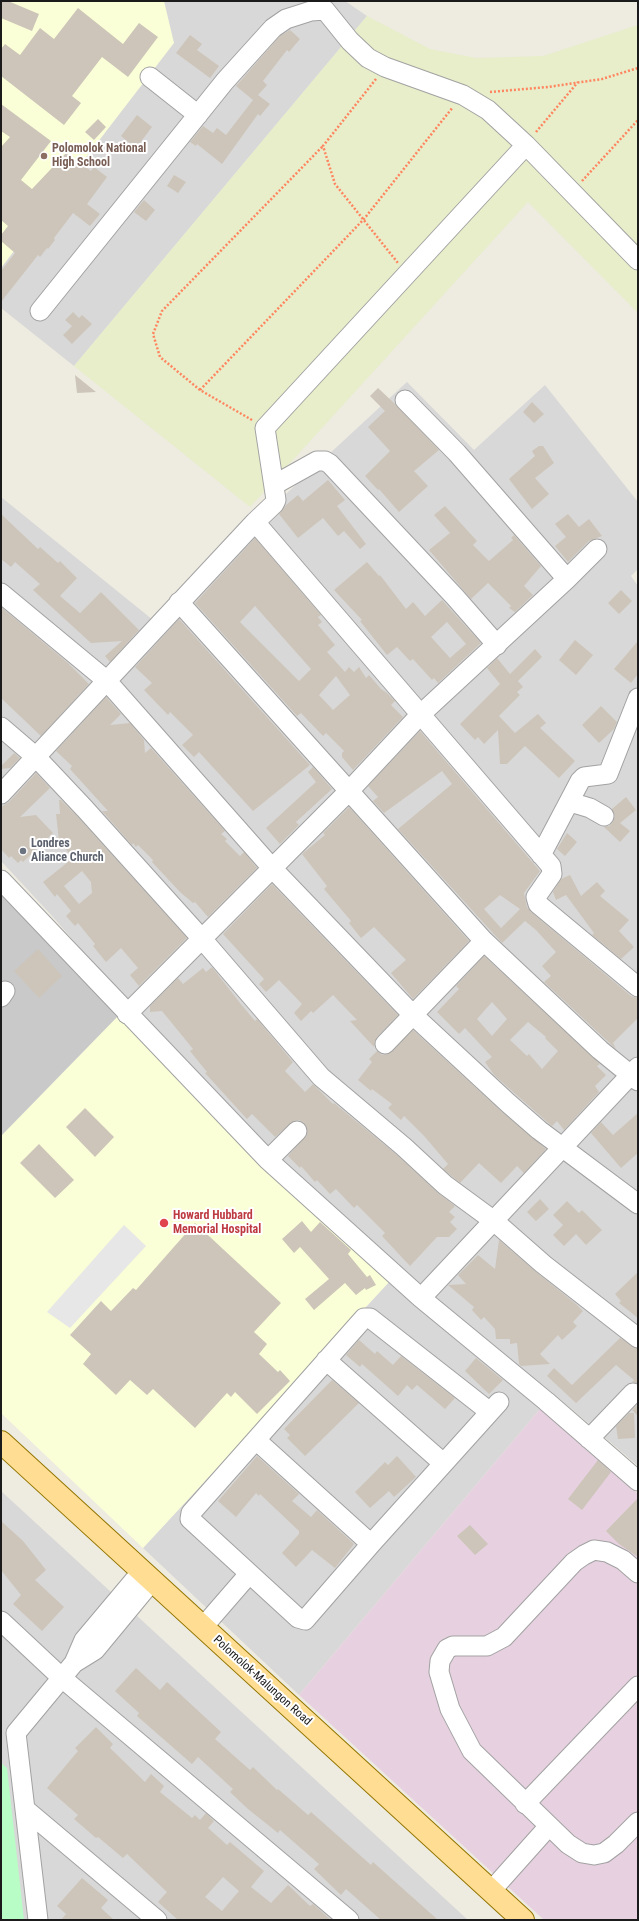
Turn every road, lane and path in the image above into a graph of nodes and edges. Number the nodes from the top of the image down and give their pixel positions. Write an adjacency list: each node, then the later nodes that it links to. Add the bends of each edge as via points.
1 (385, 68): 5 (street); 6 (street, via 368,58 350,41 325,10 299,14 273,28); 9 (path)
2 (638, 68): 4 (path, via 602,79)
3 (150, 76): 6 (street)
4 (578, 82): 5 (path); 8 (path)
5 (463, 95): 8 (street, via 488,110); 11 (path)
6 (198, 115): 14 (street)
7 (638, 120): 10 (path)
8 (526, 145): 10 (street); 13 (street)
9 (323, 146): 11 (path, via 335,184); 15 (path, via 162,311 153,334 160,357)
10 (571, 193): 12 (street)
11 (364, 219): 13 (path); 15 (path)
12 (638, 260)
13 (407, 274): 17 (street)
14 (40, 311)
15 (200, 390): 17 (path)
16 (405, 400): 21 (street, via 457,453)
17 (265, 428): 18 (street)
18 (274, 485): 19 (street, via 274,504); 24 (street, via 317,461 330,464)
19 (255, 522): 23 (street); 27 (street)
20 (597, 549): 21 (street)
21 (567, 579): 24 (street)
22 (1, 593): 25 (street)
23 (179, 602): 25 (street); 30 (street)
24 (497, 645): 27 (street)
25 (106, 680): 29 (street); 35 (street)
26 (638, 698): 32 (street, via 608,774 584,777)
27 (421, 714): 30 (street); 34 (street)
28 (1, 727): 29 (street)
29 (36, 757): 31 (street); 37 (street)
30 (349, 791): 35 (street); 38 (street)
31 (1, 794)
32 (570, 802): 33 (street, via 590,808); 34 (street)
33 (604, 816)
34 (541, 855): 39 (street, via 551,866 552,871 537,893 536,902)
35 (272, 868): 37 (street); 41 (street)
36 (1, 880): 40 (street)
37 (203, 940): 40 (street); 48 (street, via 321,1077 445,1185)
38 (484, 941): 41 (street); 43 (street, via 600,1050)
39 (638, 986)
40 (128, 1014): 46 (street)
41 (413, 1015): 42 (street); 45 (street, via 508,1103)
42 (385, 1044)
43 (635, 1075): 45 (street)
44 (297, 1131): 46 (street)
45 (562, 1147): 47 (street); 48 (street)
46 (268, 1160): 49 (street)
47 (638, 1204)
48 (494, 1221): 49 (street); 50 (street, via 554,1273)
49 (421, 1298): 53 (street)
50 (638, 1338)
51 (326, 1360): 54 (street); 56 (street); 56 (street, via 362,1320 368,1317 495,1407)
52 (633, 1393): 53 (street)
53 (589, 1439): 57 (street)
54 (256, 1440): 58 (street); 59 (street, via 190,1517 191,1521)
55 (1, 1442): 61 (main road, Polomolok-Malungon Road)
56 (443, 1462): 58 (street)
57 (638, 1482)
58 (370, 1544): 59 (street, via 305,1620 298,1618)
59 (245, 1570): 63 (street)
60 (638, 1573): 67 (street, via 623,1560 607,1552 594,1550 574,1562 504,1637 487,1646 454,1646 447,1649 440,1661 442,1685 465,1740 484,1765)
61 (147, 1576): 63 (main road, Polomolok-Malungon Road); 64 (street, via 95,1650 74,1663)
62 (1, 1621): 64 (street)
63 (199, 1623): 71 (main road, Polomolok-Malungon Road)
64 (62, 1678): 66 (street); 74 (street)
65 (638, 1686): 67 (street)
66 (8, 1733): 68 (street)
67 (525, 1804): 70 (street)
68 (25, 1809): 72 (street); 73 (street)
69 (638, 1822): 70 (street, via 616,1844 604,1853 594,1855 582,1853 568,1844)
70 (549, 1826): 71 (street)
71 (491, 1891): 75 (main road, Polomolok-Malungon Road)
72 (38, 1920)
73 (157, 1920)
74 (349, 1920)
75 (523, 1920)

